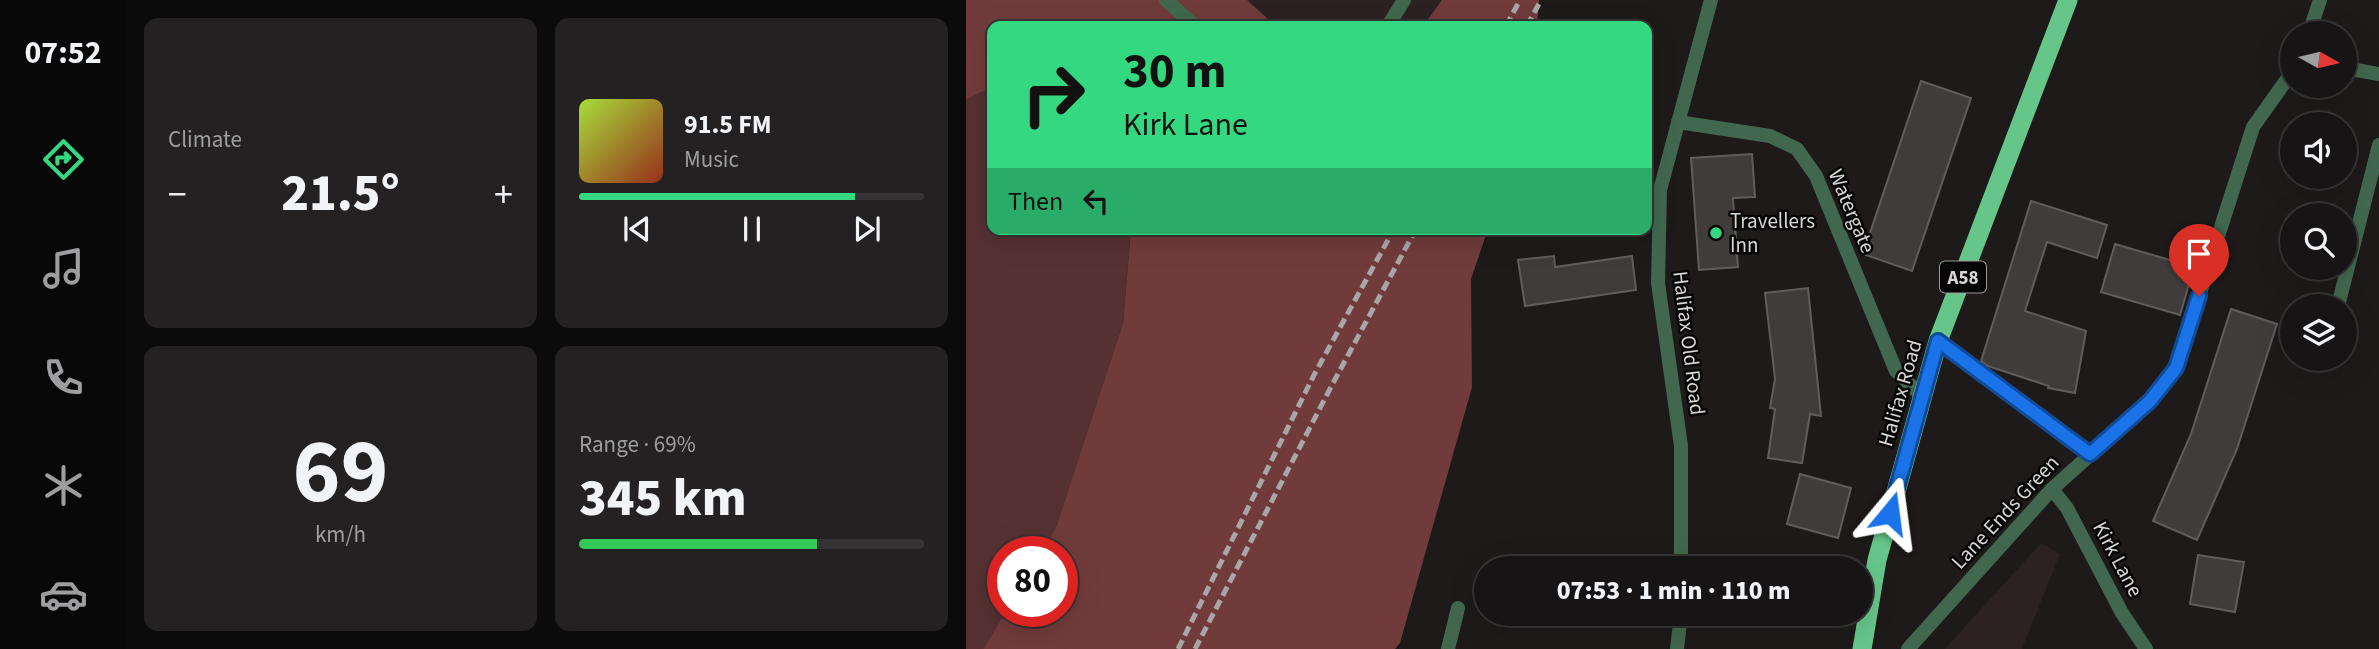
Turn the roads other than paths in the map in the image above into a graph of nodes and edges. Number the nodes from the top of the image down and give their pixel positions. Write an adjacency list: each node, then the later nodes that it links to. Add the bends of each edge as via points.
1 (1166, 0): 6 (street)
2 (1404, 0): 7 (street)
3 (1711, 0): 12 (street, Halifax Old Road)
4 (2068, 0): 16 (highway, Halifax Road / A58)
5 (2320, 0): 8 (street)
6 (1189, 21)
7 (1391, 21)
8 (2313, 21)
9 (2357, 70): 10 (street)
10 (2379, 74)
11 (2280, 89): 18 (street, Lane Ends Green, via 2253,127 2176,368 2150,401)
12 (1678, 122): 14 (street, Halifax Old Road); 17 (street, Watergate, via 1770,136 1797,149 1816,176 1896,371)
13 (2379, 145): 15 (street)
14 (1653, 191): 20 (street, Halifax Old Road, via 1658,283 1681,446)
15 (2342, 294)
16 (1938, 341): 17 (highway, Halifax Road / A58); 18 (street)
17 (1922, 396): 25 (highway, Halifax Road / A58, via 1877,560)
18 (2090, 454): 19 (street, Lane Ends Green)
19 (2052, 489): 26 (street, Lane Ends Green); 27 (street, Kirk Lane)
20 (1681, 556)
21 (1458, 607): 23 (street)
22 (1680, 626): 24 (street)
23 (1448, 649)
24 (1677, 649)
25 (1862, 649)
26 (1908, 649)
27 (2146, 649)

